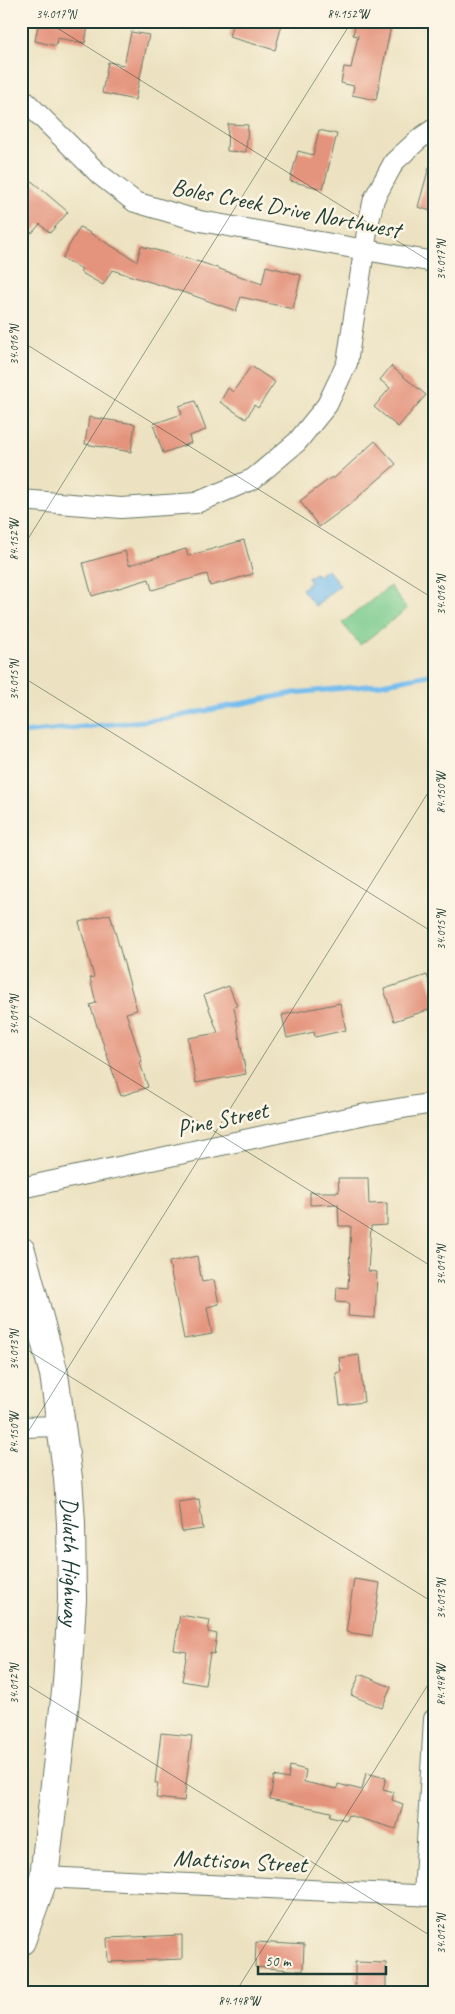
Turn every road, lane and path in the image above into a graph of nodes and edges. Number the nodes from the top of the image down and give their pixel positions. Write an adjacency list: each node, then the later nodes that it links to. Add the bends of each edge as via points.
1 (21, 97): 3 (street, Boles Creek Drive Northwest, via 99,174 134,202 200,221)
2 (434, 129): 3 (street, via 394,162 374,199)
3 (366, 249): 4 (street, Boles Creek Drive Northwest); 5 (street, via 346,363 327,405 297,442 253,479 196,503 121,508)
4 (434, 262)
5 (21, 500)
6 (434, 1103): 7 (street, Pine Street, via 366,1114)
7 (21, 1188)
8 (21, 1251): 9 (main road, Duluth Highway, via 54,1374)
9 (61, 1426): 10 (street); 12 (main road, Duluth Highway, via 71,1523 72,1599 67,1683)
10 (21, 1427)
11 (434, 1719): 13 (street)
12 (44, 1877): 13 (street, Mattison Street); 14 (main road, Duluth Highway)
13 (429, 1896)
14 (21, 1941)

